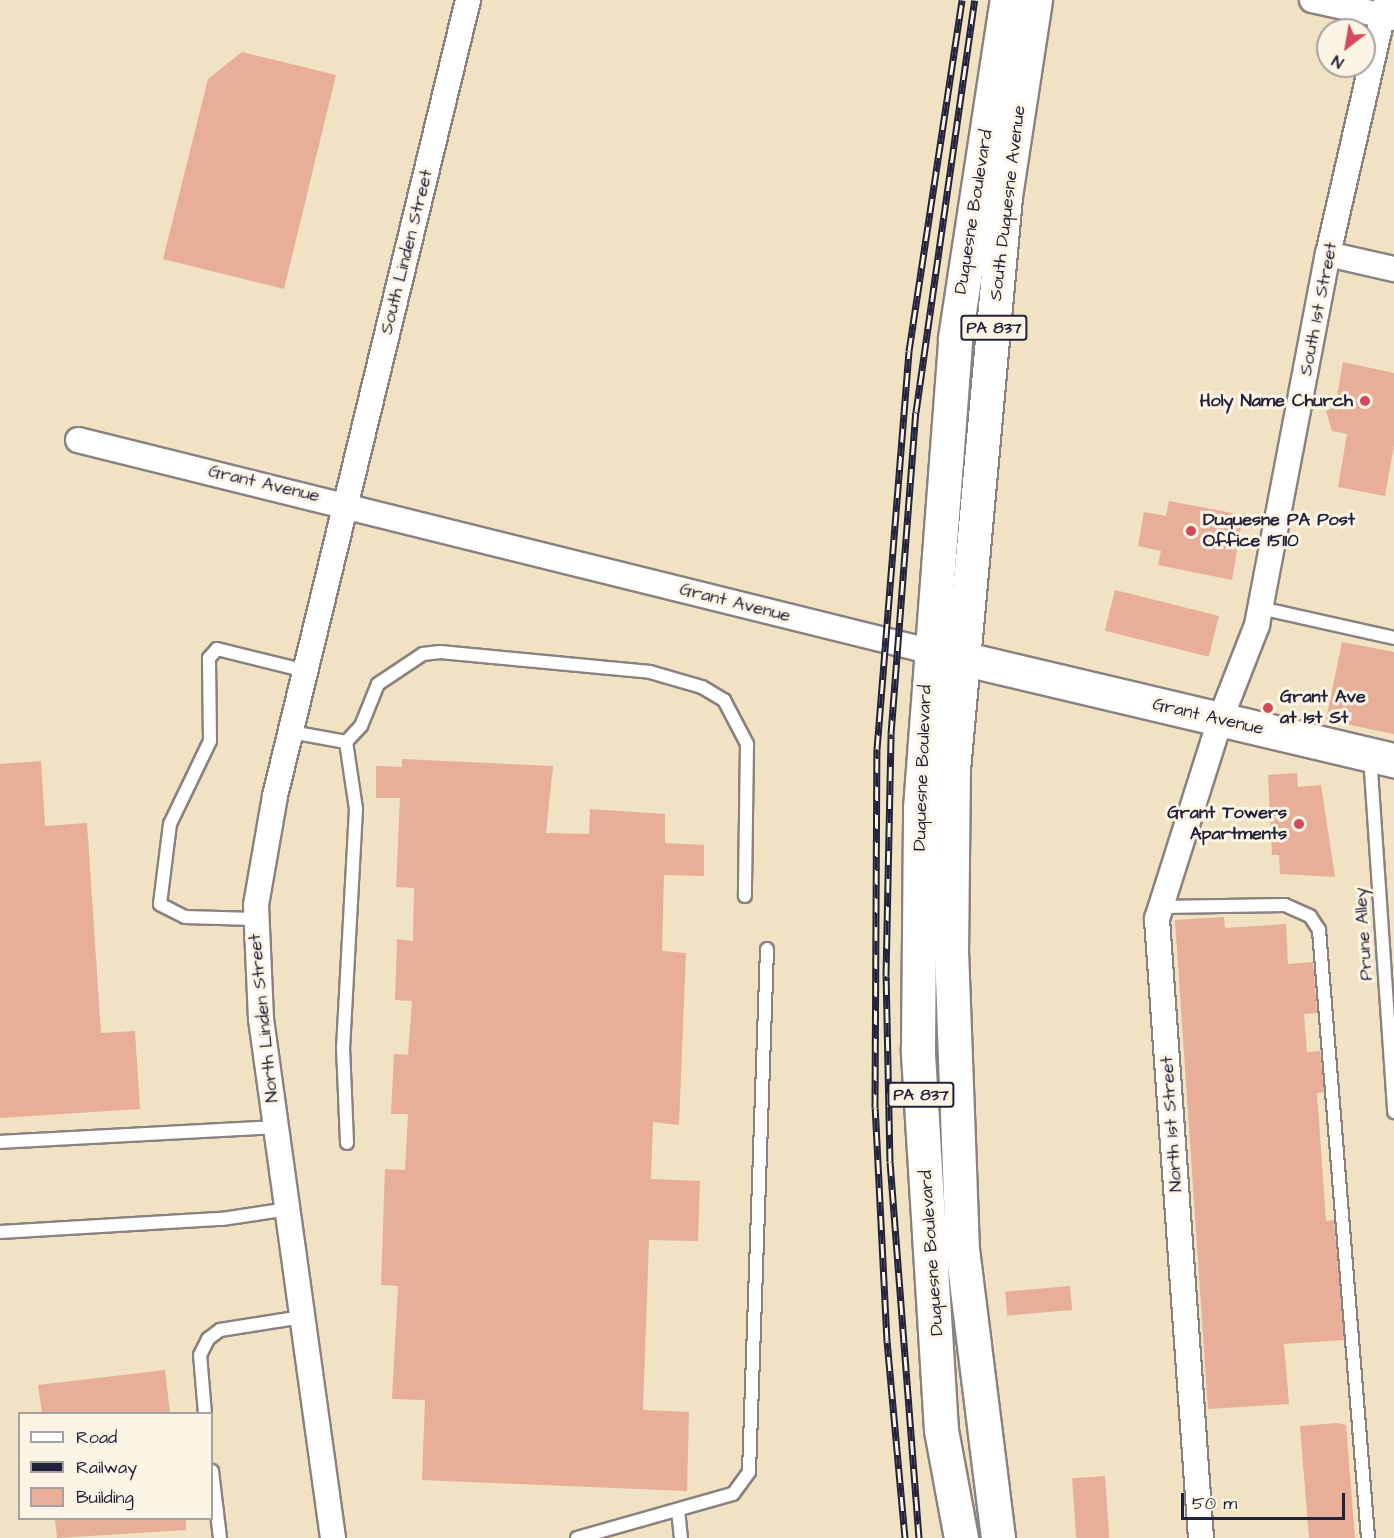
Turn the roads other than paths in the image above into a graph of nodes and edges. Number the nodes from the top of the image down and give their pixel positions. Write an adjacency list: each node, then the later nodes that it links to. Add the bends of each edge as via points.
1 (468, 0): 9 (street, South Linden Street)
2 (1007, 0): 12 (main road, Duquesne Boulevard / PA 837, via 956,338)
3 (1035, 0): 13 (main road, South Duquesne Avenue / PA 837, via 1005,196)
4 (1312, 0): 5 (street)
5 (1389, 12): 6 (street, South 1st Street)
6 (1329, 254): 7 (street); 10 (street, South 1st Street)
7 (1394, 269)
8 (78, 440): 9 (street, Grant Avenue)
9 (347, 504): 12 (street, Grant Avenue); 14 (street, North Linden Street)
10 (1260, 608): 11 (lane); 15 (street, South 1st Street)
11 (1394, 638)
12 (929, 651): 13 (main road, Grant Avenue); 32 (main road, Duquesne Boulevard / PA 837, via 920,808 918,1049)
13 (962, 657): 15 (main road, Grant Avenue); 30 (main road, Duquesne Boulevard / PA 837, via 953,769 951,955 962,1250)
14 (306, 671): 16 (street, North Linden Street); 21 (lane, via 217,649 208,658 210,741 171,824 160,904 185,917)
15 (1220, 720): 18 (main road, Grant Avenue); 20 (street, North 1st Street)
16 (291, 732): 17 (lane); 21 (street, North Linden Street, via 263,850)
17 (346, 742): 19 (lane, via 361,726 378,684 423,654 603,666 702,687 724,700 747,744); 26 (lane, via 356,809 343,1047)
18 (1382, 757): 23 (lane, Prune Alley)
19 (745, 896)
20 (1161, 907): 42 (street, North 1st Street, via 1157,919); 43 (lane, via 1285,905 1310,916 1319,930)
21 (255, 919): 24 (street, North Linden Street)
22 (767, 949): 34 (lane, via 749,1472 733,1494)
23 (1394, 1112)
24 (276, 1127): 25 (lane); 27 (street, North Linden Street)
25 (0, 1142)
26 (347, 1143)
27 (288, 1209): 28 (lane, via 222,1220); 29 (street, North Linden Street)
28 (0, 1232)
29 (302, 1317): 31 (lane, via 220,1330 208,1339 200,1355); 36 (street, North Linden Street)
30 (977, 1392): 32 (main road, via 957,1402); 41 (main road, Duquesne Boulevard / PA 837)
31 (205, 1412)
32 (941, 1430): 39 (main road); 40 (main road, Duquesne Boulevard / PA 837)
33 (213, 1479): 35 (lane)
34 (678, 1510): 37 (lane); 38 (lane)
35 (220, 1538)
36 (333, 1538)
37 (577, 1538)
38 (681, 1538)
39 (949, 1538)
40 (961, 1538)
41 (998, 1538)
42 (1200, 1538)
43 (1368, 1538)

